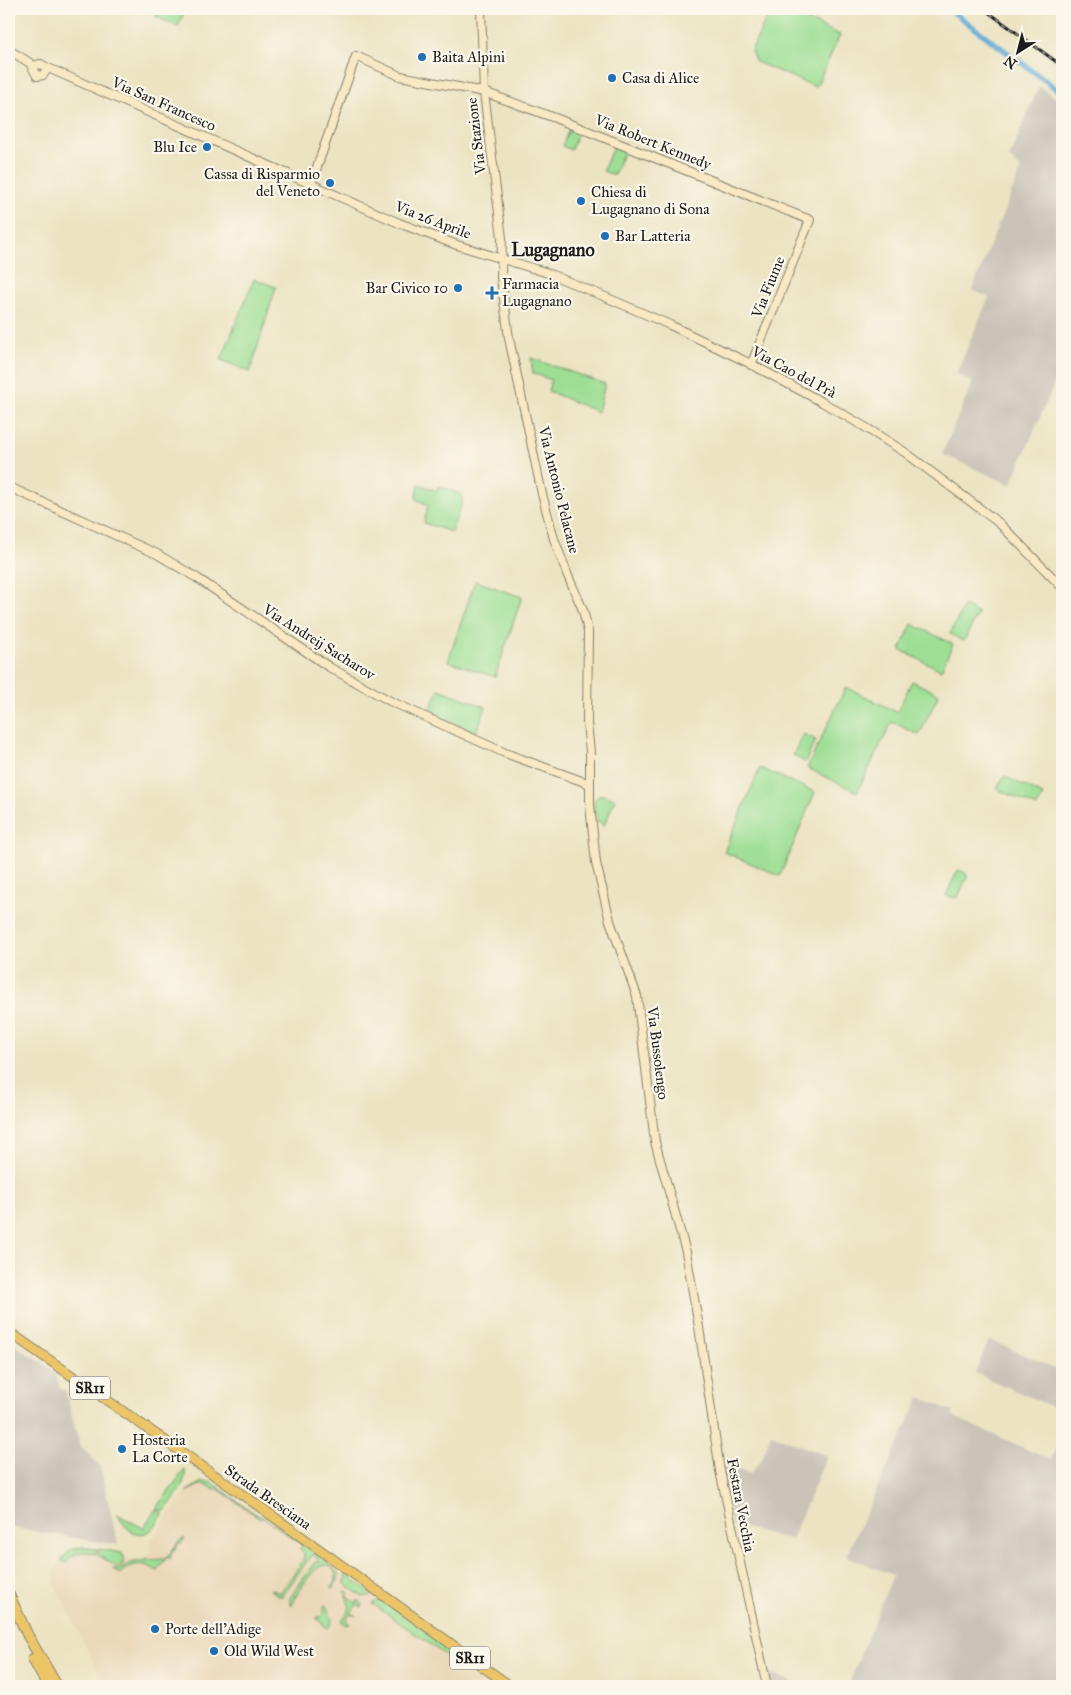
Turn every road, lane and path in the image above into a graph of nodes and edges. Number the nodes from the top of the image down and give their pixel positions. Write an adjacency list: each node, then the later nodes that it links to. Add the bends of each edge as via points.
1 (480, 9): 3 (street, Via Stazione)
2 (9, 49): 4 (street, Via San Francesco, via 41,68 63,74)
3 (484, 92): 4 (street, Via Robert Kennedy, via 400,76 356,56); 5 (street, Via Robert Kennedy); 6 (street, Via Stazione)
4 (311, 184): 6 (street, Via 26 Aprile, via 399,223)
5 (810, 220): 7 (street, Via Fiume)
6 (502, 260): 7 (street, Via Cao del Prà, via 545,272 595,292); 10 (street, Via Antonio Pelacane, via 508,330 542,494 554,539 588,631)
7 (751, 365): 9 (street, Via Cao del Prà, via 866,427 906,454 999,523)
8 (9, 487): 10 (street, Via Andreij Sacharov, via 157,554 329,667 390,702 506,753)
9 (1062, 587)
10 (590, 784): 11 (street, Via Bussolengo, via 596,863 610,921 637,996 655,1142 686,1252)
11 (699, 1327): 18 (street, Festara Vecchia, via 720,1472)
12 (9, 1332): 17 (main road, Strada Bresciana / SR11)
13 (9, 1595): 16 (highway)
14 (9, 1611): 15 (highway)
15 (48, 1686)
16 (57, 1686)
17 (510, 1686)
18 (767, 1686)

